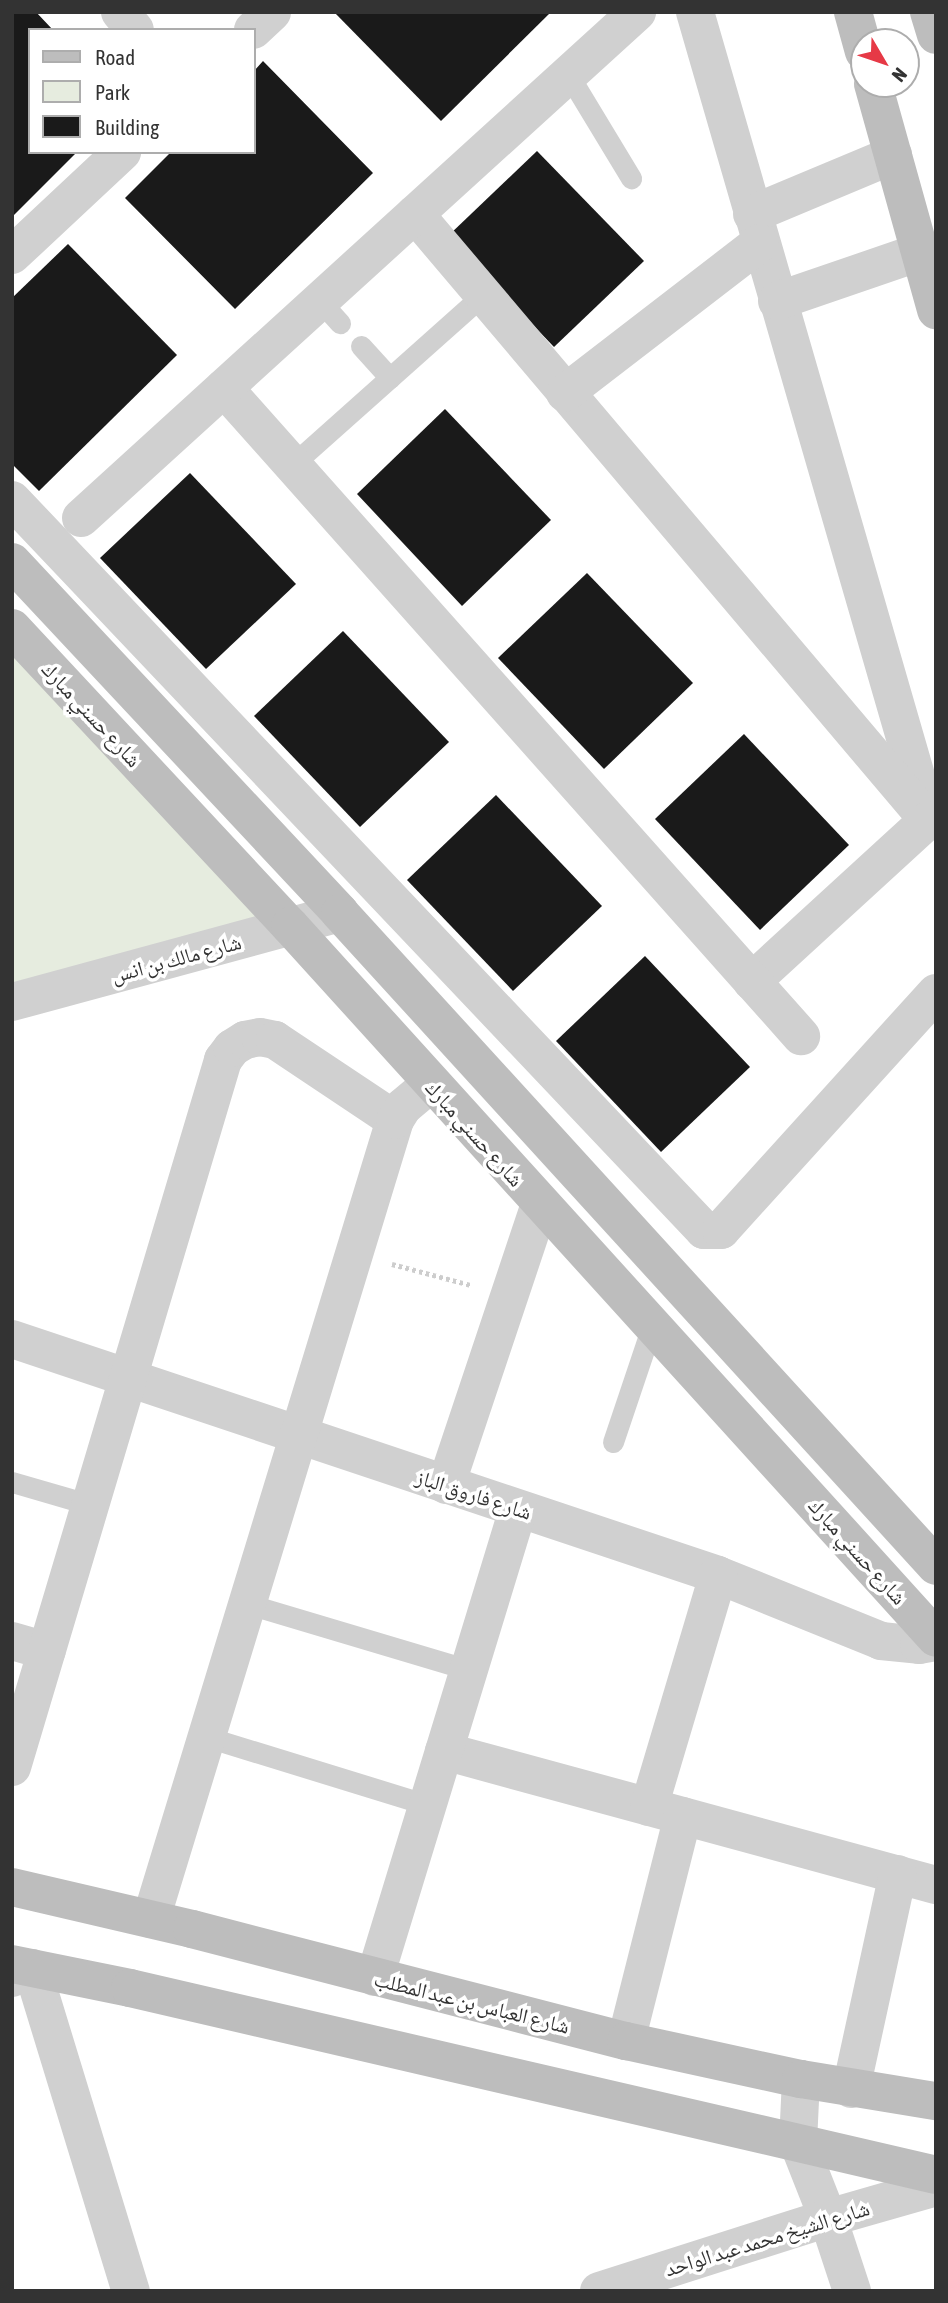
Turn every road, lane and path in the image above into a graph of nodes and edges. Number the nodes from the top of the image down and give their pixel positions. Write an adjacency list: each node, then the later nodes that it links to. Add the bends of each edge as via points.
1 (121, 12): 6 (street)
2 (272, 12): 7 (street)
3 (637, 12): 9 (street)
4 (695, 12): 15 (street)
5 (929, 12): 8 (street)
6 (133, 28)
7 (255, 28)
8 (936, 36)
9 (568, 74): 13 (lane); 14 (street)
10 (877, 98): 12 (street)
11 (120, 154): 17 (street)
12 (892, 155): 15 (street); 16 (street)
13 (631, 178)
14 (415, 214): 18 (street); 23 (street, via 330,312)
15 (756, 228): 19 (street); 24 (street)
16 (920, 253): 19 (street); 20 (street)
17 (12, 255)
18 (483, 295): 22 (lane); 24 (street)
19 (777, 301): 30 (street)
20 (936, 310)
21 (361, 346): 22 (lane)
22 (390, 378): 25 (lane)
23 (224, 388): 25 (street); 27 (street)
24 (565, 393): 30 (street)
25 (292, 465): 33 (street)
26 (12, 500): 34 (street, via 704,1230 722,1230)
27 (82, 518)
28 (12, 562): 31 (street)
29 (12, 628): 32 (street, شارع حسني مبارك)
30 (932, 832): 33 (street)
31 (340, 913): 32 (street, شارع مالك بن انس); 51 (street)
32 (290, 926): 35 (street, شارع مالك بن انس); 37 (street, شارع حسني مبارك)
33 (752, 981): 36 (street)
34 (936, 993)
35 (12, 1002)
36 (801, 1036)
37 (430, 1084): 38 (street); 39 (street, شارع حسني مبارك)
38 (395, 1120): 40 (street); 44 (street, via 275,1040 260,1037 232,1048 223,1060)
39 (540, 1204): 41 (street); 42 (street, شارع حسني مبارك)
40 (354, 1254): 41 (path); 45 (street)
41 (509, 1295): 48 (street)
42 (652, 1326): 46 (lane); 54 (street, شارع حسني مبارك)
43 (12, 1339): 44 (street, شارع فاروق الباز)
44 (128, 1379): 45 (street, شارع فاروق الباز); 49 (street)
45 (299, 1436): 48 (street, شارع فاروق الباز); 53 (street)
46 (613, 1442)
47 (12, 1482): 49 (lane)
48 (446, 1485): 50 (street, شارع فاروق الباز)
49 (91, 1505): 55 (street)
50 (518, 1509): 52 (street, شارع فاروق الباز); 56 (street)
51 (936, 1566)
52 (718, 1575): 54 (street, شارع فاروق الباز, via 881,1640 919,1644); 61 (street)
53 (248, 1604): 56 (lane); 57 (street)
54 (936, 1640)
55 (30, 1646): 59 (street)
56 (469, 1670): 58 (street)
57 (207, 1737): 60 (lane); 65 (street)
58 (444, 1751): 60 (street); 61 (street)
59 (12, 1767)
60 (428, 1805): 67 (street)
61 (666, 1811): 62 (street); 68 (street)
62 (898, 1874): 63 (street); 70 (street)
63 (936, 1885)
64 (12, 1887): 65 (street, شارع العباس بن عبد المطلب)
65 (151, 1919): 67 (street, شارع العباس بن عبد المطلب)
66 (19, 1970): 72 (street); 76 (street)
67 (376, 1977): 68 (street, شارع العباس بن عبد المطلب)
68 (626, 2041): 69 (street, شارع العباس بن عبد المطلب)
69 (801, 2080): 70 (street, شارع العباس بن عبد المطلب); 72 (street)
70 (851, 2089): 71 (street, شارع العباس بن عبد المطلب)
71 (936, 2102)
72 (798, 2142): 73 (street); 75 (street)
73 (936, 2175)
74 (936, 2187): 75 (street, شارع الشيخ محمد عبد الواحد)
75 (828, 2218): 77 (street, شارع الشيخ محمد عبد الواحد); 78 (street)
76 (131, 2291)
77 (599, 2291)
78 (852, 2291)

